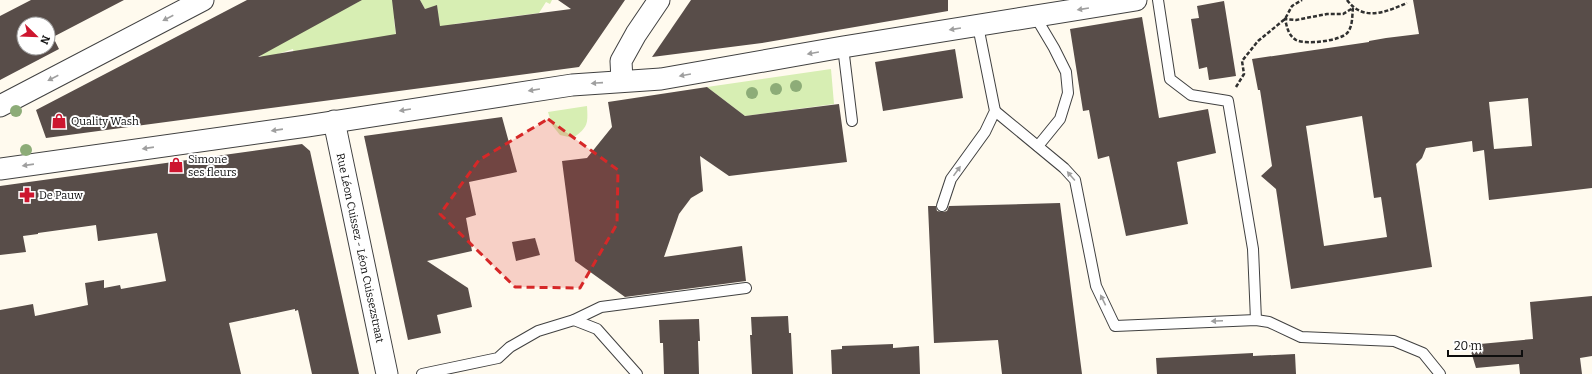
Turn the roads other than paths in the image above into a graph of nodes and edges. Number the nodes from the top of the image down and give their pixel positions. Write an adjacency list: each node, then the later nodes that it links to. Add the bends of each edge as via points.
1 (203, 0): 9 (street, one-way to 9)
2 (659, 0): 8 (street, via 621,61)
3 (1136, 0): 5 (street, one-way to 5)
4 (1158, 0): 18 (lane, via 1170,79 1191,95 1228,101 1253,249)
5 (1035, 16): 6 (street); 13 (lane, via 1066,72 1068,93 1060,118)
6 (978, 26): 7 (street, one-way to 7); 10 (lane)
7 (843, 47): 8 (street, one-way to 8, via 661,79); 12 (lane)
8 (622, 81): 11 (street, one-way to 11, via 572,85)
9 (0, 106)
10 (995, 111): 13 (lane); 15 (lane, one-way to 10, via 951,179 985,132)
11 (334, 121): 14 (street, one-way to 14); 19 (street, Rue Léon Cuissez - Léon Cuissezstraat)
12 (852, 121)
13 (1038, 146): 18 (lane, one-way to 13, via 1115,326 1096,286 1075,180)
14 (0, 169)
15 (942, 206)
16 (746, 288): 17 (lane, via 602,307)
17 (574, 320): 20 (lane, via 538,331 510,347 498,358); 21 (lane, via 597,329)
18 (1256, 320): 22 (lane, via 1270,322 1301,337 1394,341 1423,353)
19 (387, 374)
20 (422, 374)
21 (637, 374)
22 (1440, 374)

